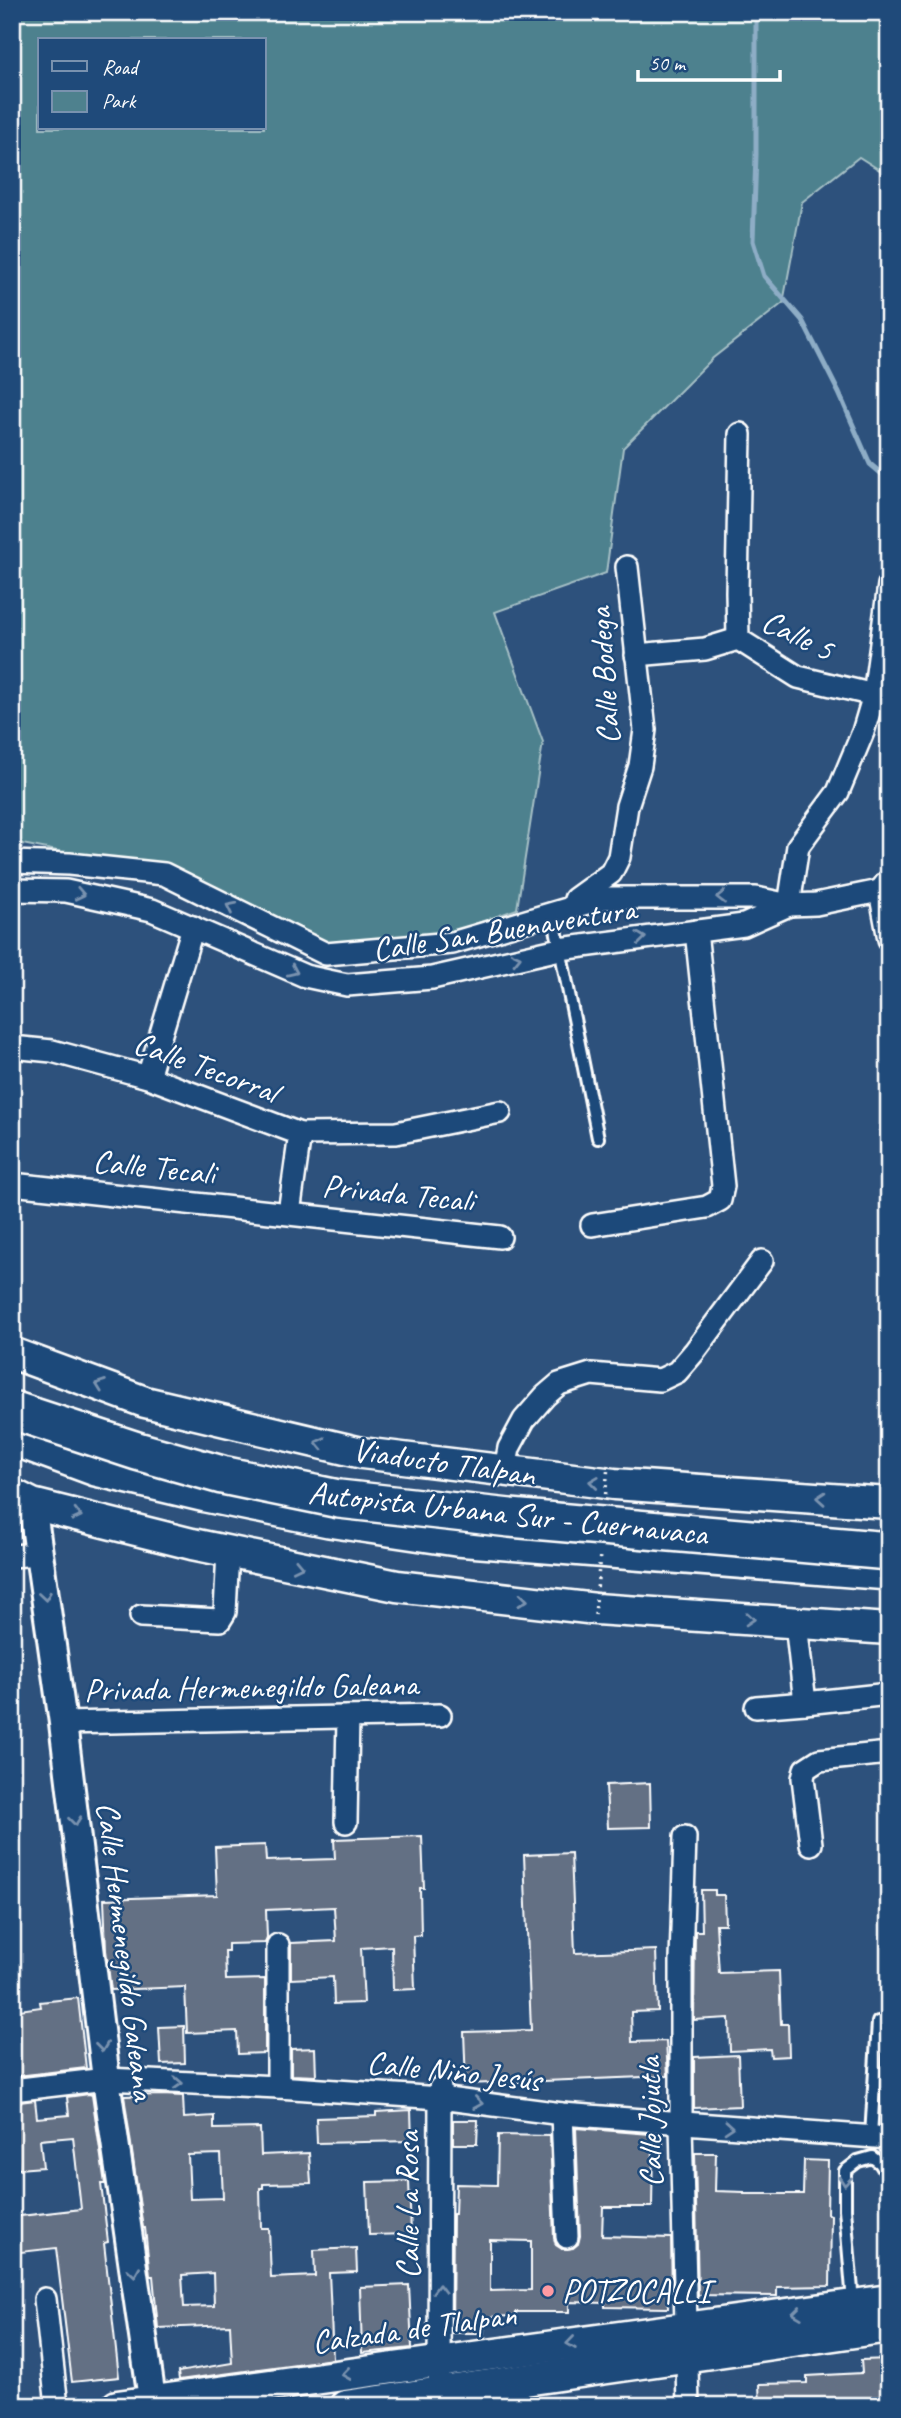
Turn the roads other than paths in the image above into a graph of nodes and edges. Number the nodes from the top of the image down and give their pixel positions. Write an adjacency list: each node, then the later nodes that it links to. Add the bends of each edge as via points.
1 (740, 434): 5 (street)
2 (627, 566): 6 (street, Calle Bodega)
3 (889, 585): 4 (street)
4 (886, 622): 7 (street)
5 (738, 639): 6 (street, Calle 5, via 705,649); 7 (street, Calle 5, via 798,677)
6 (636, 655): 12 (street, Calle Bodega, via 645,730 619,857 611,873)
7 (881, 699): 11 (street, via 838,792 798,846)
8 (12, 862): 12 (street, Calle San Buenaventura, one-way to 8, via 452,943 326,954 164,874)
9 (886, 886): 11 (street, Calle San Buenaventura, via 816,904); 15 (street)
10 (12, 890): 13 (street, Calle San Buenaventura, one-way to 13, via 66,891 152,910)
11 (789, 905): 12 (street, Calle San Buenaventura, one-way to 12, via 755,898 614,897); 14 (street, Calle San Buenaventura, via 744,925)
12 (553, 914): 16 (lane)
13 (193, 927): 16 (street, Calle San Buenaventura, one-way to 16, via 305,976 347,985 432,978); 18 (street)
14 (696, 931): 16 (street, Calle San Buenaventura, one-way to 14); 24 (street, via 723,1186 720,1200 707,1207)
15 (889, 939)
16 (559, 948): 21 (lane)
17 (12, 1047): 18 (street, Calle Tecorral, via 52,1051)
18 (148, 1077): 20 (street, Calle Tecorral)
19 (500, 1112): 20 (street, via 396,1133)
20 (300, 1135): 23 (street, Calle Tecorral)
21 (598, 1138)
22 (12, 1184): 23 (street, Calle Tecali)
23 (289, 1213): 25 (street, Privada Tecali)
24 (592, 1226)
25 (500, 1237)
26 (762, 1261): 32 (street, via 677,1372 660,1380 591,1374 559,1384 524,1420 509,1448)
27 (12, 1353): 32 (main road, Viaducto Tlalpan, one-way to 27, via 362,1453 159,1405)
28 (12, 1402): 35 (highway, Viaducto Tlalpan, via 96,1431 257,1474 353,1492)
29 (12, 1410): 37 (highway, Autopista Urbana Sur - Cuernavaca, bridge, via 210,1471 339,1499)
30 (12, 1427): 40 (highway, Autopista Urbana Sur - Cuernavaca, via 112,1463 331,1512 504,1532)
31 (12, 1436): 41 (highway, Viaducto Tlalpan, via 96,1467 329,1518 456,1537)
32 (505, 1470): 34 (main road, Viaducto Tlalpan, one-way to 32, via 614,1484)
33 (22, 1499): 36 (main road, one-way to 36); 38 (street, Calle Hermenegildo Galeana)
34 (889, 1503)
35 (889, 1540)
36 (228, 1551): 42 (street, via 225,1612 220,1620); 43 (main road, one-way to 43, via 397,1586 596,1609)
37 (889, 1551)
38 (39, 1553): 39 (street); 50 (street, Calle Hermenegildo Galeana, one-way to 50)
39 (12, 1556)
40 (889, 1563)
41 (889, 1571)
42 (141, 1616)
43 (796, 1623): 44 (main road); 46 (street)
44 (889, 1629)
45 (889, 1694): 46 (street)
46 (805, 1703): 47 (street)
47 (756, 1707)
48 (440, 1715): 49 (street, Privada Hermenegildo Galeana)
49 (348, 1717): 50 (street, Privada Hermenegildo Galeana); 52 (street)
50 (63, 1723): 57 (street, Calle Hermenegildo Galeana, one-way to 57)
51 (889, 1753): 54 (street, via 820,1760 805,1769)
52 (346, 1822)
53 (685, 1837): 62 (street, Calle Jojutla)
54 (811, 1844)
55 (278, 1945): 58 (street)
56 (878, 2022): 63 (lane)
57 (106, 2079): 58 (street, Calle Niño Jesús, one-way to 58); 59 (street, Calle Niño Jesús); 74 (street, Calle Hermenegildo Galeana, one-way to 74)
58 (278, 2087): 60 (street, Calle Niño Jesús)
59 (12, 2090)
60 (435, 2092): 61 (street, Calle Niño Jesús, one-way to 61); 72 (street, Calle La Rosa, one-way to 60)
61 (562, 2114): 62 (street, Calle Niño Jesús); 65 (street)
62 (681, 2124): 63 (street, Calle Niño Jesús, one-way to 63); 69 (street, Calle Jojutla)
63 (880, 2137)
64 (889, 2178): 68 (lane, one-way to 68, via 872,2157 845,2171)
65 (567, 2237)
66 (45, 2299): 75 (street)
67 (889, 2300): 68 (main road, Calzada de Tlalpan)
68 (853, 2306): 69 (main road, Calzada de Tlalpan, one-way to 69)
69 (686, 2327): 71 (street, Calle Jojutla); 72 (main road, Calzada de Tlalpan, one-way to 72)
70 (889, 2327): 71 (main road, Calzada de Tlalpan)
71 (688, 2357): 73 (main road, Calzada de Tlalpan); 78 (street, Calle Jojutla)
72 (438, 2362): 73 (street, Calle La Rosa); 74 (main road, Calzada de Tlalpan, one-way to 74)
73 (439, 2399): 77 (main road, Calzada de Tlalpan)
74 (152, 2403): 76 (main road, Calzada de Tlalpan)
75 (57, 2406)
76 (117, 2406)
77 (345, 2406)
78 (688, 2406)

